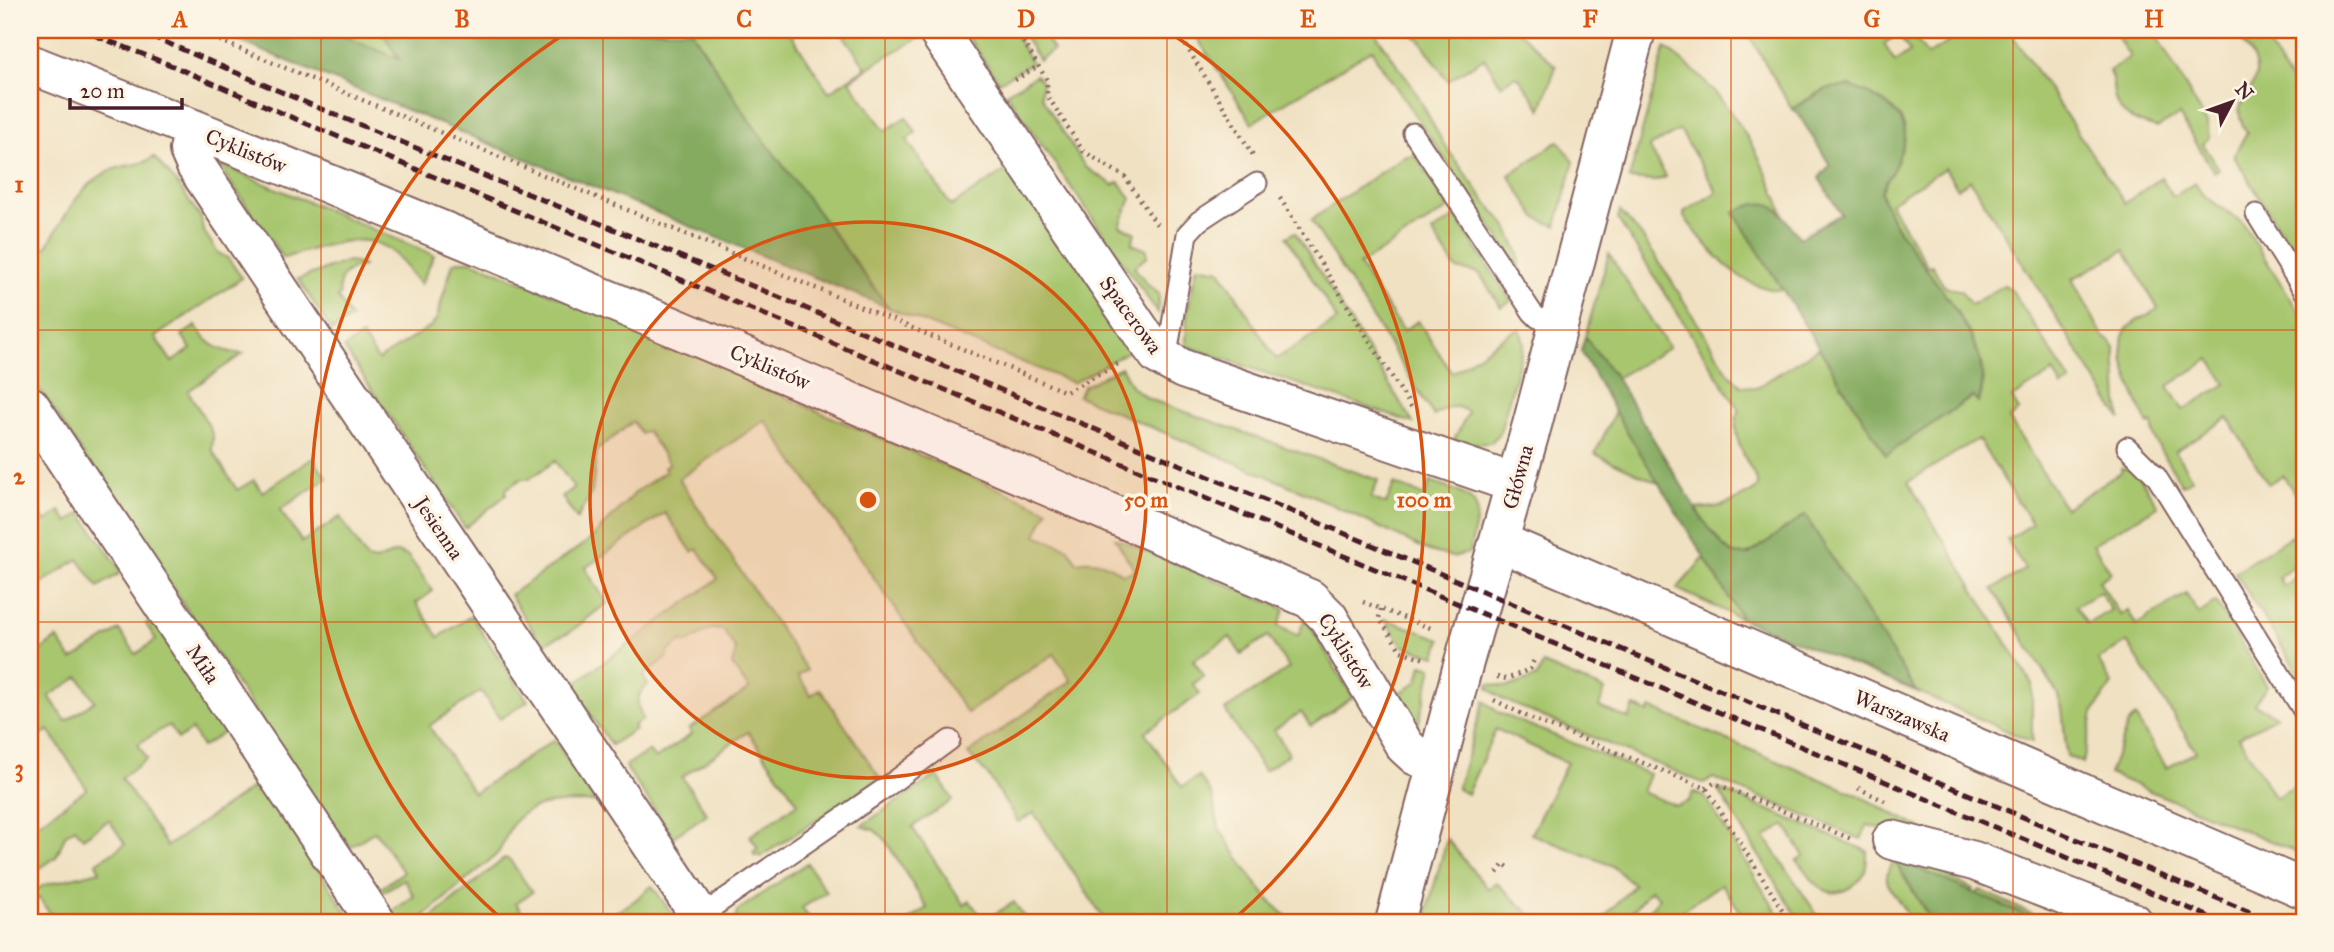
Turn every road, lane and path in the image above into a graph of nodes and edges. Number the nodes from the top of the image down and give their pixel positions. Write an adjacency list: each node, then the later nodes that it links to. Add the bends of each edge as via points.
1 (194, 30): 14 (path, via 1066,392)
2 (937, 30): 14 (street, Spacerowa)
3 (1016, 30): 11 (path, via 1047,80 1047,95 1083,151 1125,177 1166,240)
4 (1188, 30): 9 (path, via 1180,36)
5 (1636, 30): 13 (street, Główna)
6 (30, 64): 7 (street, Cyklistów)
7 (194, 129): 29 (street, Cyklistów, via 753,360 1310,599 1328,617 1405,746); 35 (street, Jesienna, via 189,150 196,166)
8 (1413, 133): 13 (lane, via 1532,312)
9 (1263, 179): 11 (lane, via 1194,225); 16 (path)
10 (2256, 215): 12 (lane)
11 (1184, 240): 14 (lane)
12 (2304, 291)
13 (1558, 326): 18 (street, Główna)
14 (1158, 353): 18 (street, Spacerowa, via 1183,369)
15 (30, 405): 36 (street, Miła)
16 (1412, 409)
17 (2127, 447): 27 (lane, via 2156,475)
18 (1516, 484): 19 (street, Główna)
19 (1500, 542): 29 (street, Główna); 34 (street, Warszawska)
20 (1355, 598): 21 (path)
21 (1381, 609): 22 (path); 23 (path, via 1379,618 1401,652)
22 (1437, 631)
23 (1413, 655)
24 (1534, 660): 25 (path, via 1530,668 1507,679)
25 (1485, 674)
26 (1490, 699): 30 (path)
27 (2304, 712)
28 (950, 740): 35 (lane)
29 (1437, 764): 37 (street, Główna)
30 (1706, 788): 31 (path, via 1714,783 1866,845); 38 (path)
31 (1892, 840): 39 (street, via 1974,861)
32 (1508, 867): 33 (path, via 1504,863)
33 (1497, 873)
34 (2304, 889)
35 (702, 919)
36 (376, 922)
37 (1395, 922)
38 (1790, 922)
39 (2133, 922)

